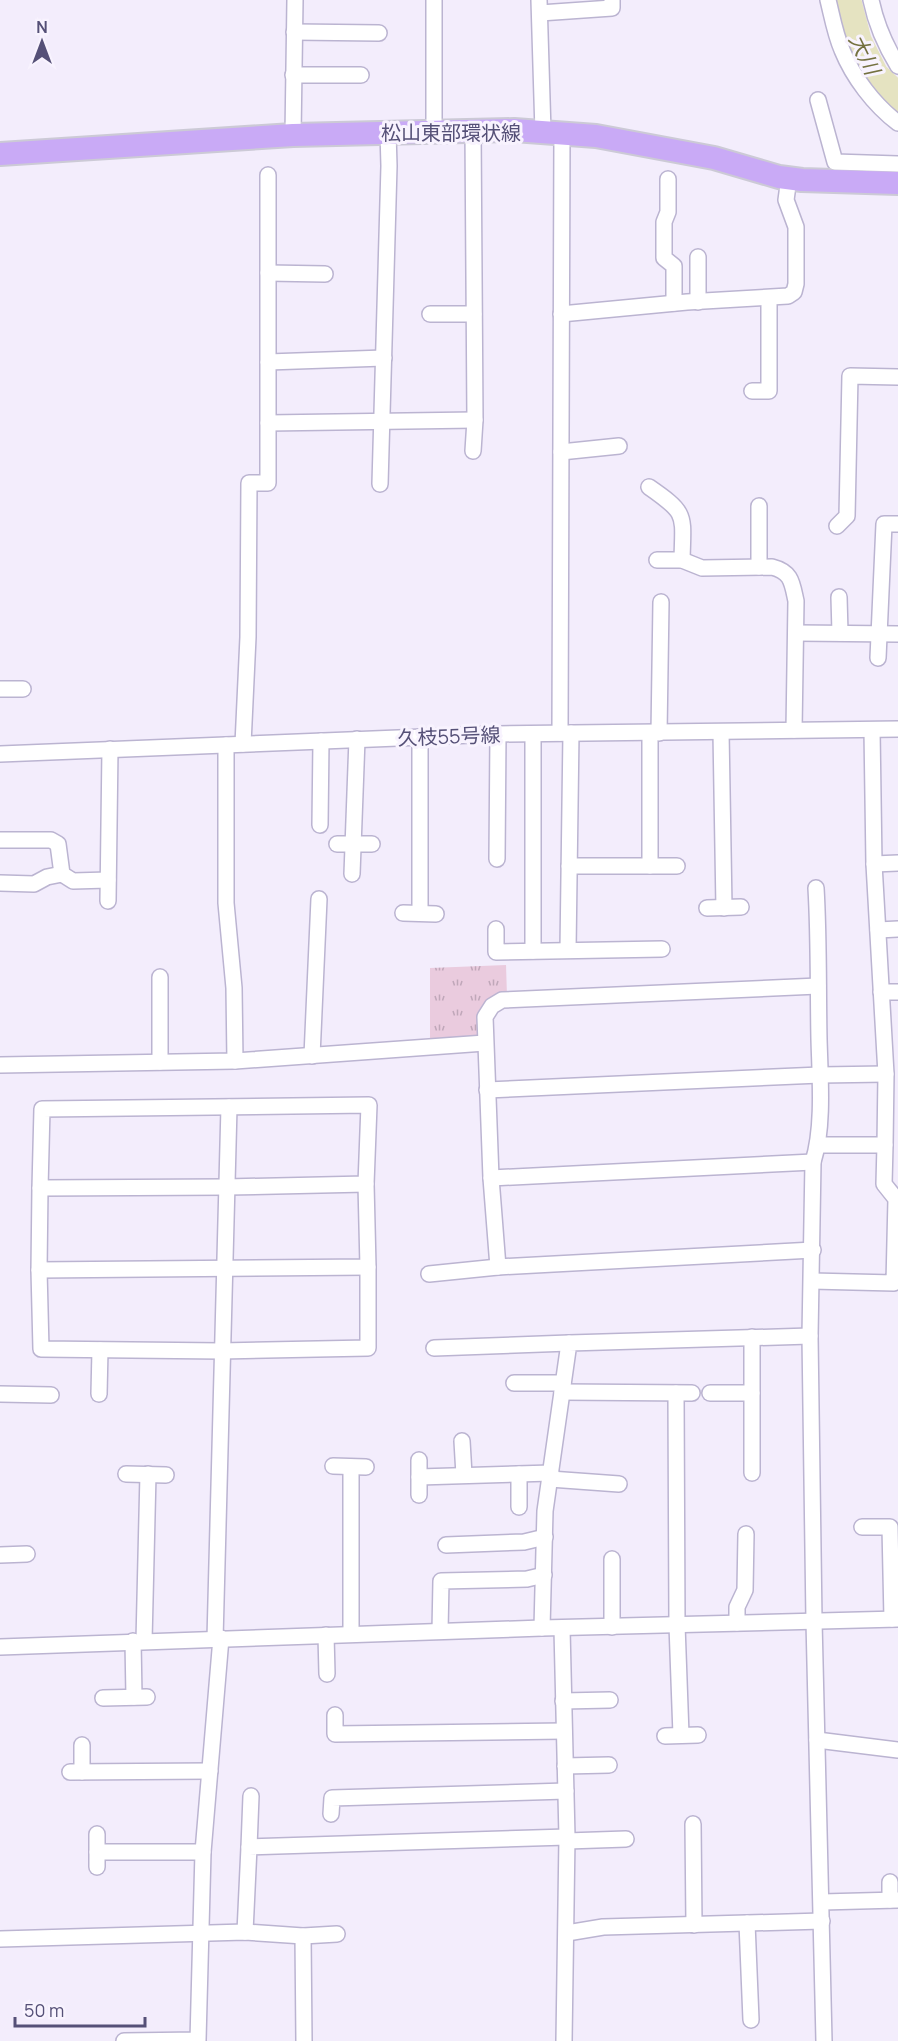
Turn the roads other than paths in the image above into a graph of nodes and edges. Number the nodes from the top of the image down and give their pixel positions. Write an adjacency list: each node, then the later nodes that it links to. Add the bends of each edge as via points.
1 (295, 0): 7 (street)
2 (434, 0): 14 (street)
3 (612, 0): 6 (street, via 612,8)
4 (828, 0): 13 (street, via 841,48 854,74)
5 (871, 0): 9 (street, via 878,27)
6 (540, 7): 17 (street)
7 (294, 32): 8 (street); 10 (street)
8 (379, 33)
9 (898, 66)
10 (294, 75): 11 (street); 18 (street)
11 (362, 75)
12 (818, 100): 20 (street, via 835,162)
13 (898, 123)
14 (434, 130): 15 (main road, 松山東部環状線); 16 (main road, 松山東部環状線)
15 (473, 130): 17 (main road, 松山東部環状線); 32 (street)
16 (388, 132): 18 (main road, 松山東部環状線); 34 (street)
17 (552, 132): 22 (main road, 松山東部環状線, via 596,136 714,158); 33 (street)
18 (292, 135): 19 (main road, 松山東部環状線)
19 (0, 154)
20 (898, 164)
21 (268, 175): 26 (street)
22 (789, 178): 24 (main road, 松山東部環状線); 28 (street, via 786,200 796,227 796,284 788,296)
23 (668, 179): 30 (street, via 664,258 674,266)
24 (898, 183)
25 (698, 257): 29 (street)
26 (268, 273): 27 (street); 35 (street)
27 (325, 274)
28 (769, 299): 29 (street); 37 (street, via 769,391)
29 (698, 302): 30 (street)
30 (675, 303): 33 (street)
31 (430, 314): 32 (street)
32 (474, 314): 38 (street)
33 (561, 314): 43 (street)
34 (384, 358): 35 (street); 39 (street)
35 (268, 362): 40 (street)
36 (898, 376): 48 (street, via 850,376 847,516)
37 (752, 391)
38 (474, 420): 39 (street); 42 (street)
39 (382, 421): 40 (street); 44 (street)
40 (268, 423): 72 (street, via 268,483 249,483)
41 (619, 446): 43 (street)
42 (473, 452)
43 (561, 452): 65 (street)
44 (380, 484)
45 (649, 487): 50 (street, via 681,515)
46 (759, 506): 51 (street)
47 (898, 524): 56 (street, via 884,524)
48 (837, 526)
49 (657, 560): 50 (street)
50 (682, 560): 51 (street, via 702,568)
51 (759, 567): 54 (street, via 783,570 791,580)
52 (839, 597): 55 (street)
53 (661, 602): 66 (street)
54 (797, 633): 55 (street); 62 (street)
55 (840, 633): 56 (street)
56 (879, 633): 57 (street); 58 (street)
57 (898, 634)
58 (878, 658)
59 (0, 688): 60 (street)
60 (23, 689)
61 (898, 729): 63 (street, 久枝55号線)
62 (794, 730): 63 (street, 久枝55号線); 64 (street, 久枝55号線)
63 (872, 730): 85 (street)
64 (721, 732): 66 (street, 久枝55号線); 98 (street)
65 (565, 733): 66 (street, 久枝55号線); 68 (street, 久枝55号線); 86 (street)
66 (655, 733): 87 (street)
67 (498, 734): 68 (street, 久枝55号線); 69 (street, 久枝55号線); 83 (street)
68 (533, 735): 107 (street)
69 (420, 737): 70 (street, 久枝55号線); 82 (street)
70 (357, 740): 71 (street, 久枝55号線); 79 (street)
71 (321, 741): 72 (street, 久枝55号線); 76 (street)
72 (243, 744): 73 (street, 久枝55号線)
73 (226, 745): 74 (street, 久枝55号線); 114 (street, via 226,903 234,988)
74 (110, 749): 75 (street, 久枝55号線); 91 (street)
75 (0, 754)
76 (320, 825)
77 (0, 840): 89 (street, via 51,840 58,844)
78 (337, 844): 79 (street)
79 (353, 844): 80 (street); 90 (street)
80 (372, 844)
81 (404, 845): 82 (street)
82 (420, 846): 100 (street)
83 (497, 859)
84 (898, 863): 85 (street)
85 (874, 864): 104 (street)
86 (569, 866): 87 (street); 106 (street)
87 (650, 866): 88 (street)
88 (677, 866)
89 (62, 874): 91 (street, via 73,881); 92 (street, via 34,884)
90 (352, 874)
91 (108, 880): 95 (street)
92 (0, 884)
93 (816, 888): 109 (street)
94 (320, 899): 113 (street)
95 (108, 901)
96 (741, 907): 98 (street)
97 (708, 908): 98 (street)
98 (724, 908)
99 (403, 913): 100 (street)
100 (420, 913): 101 (street)
101 (436, 914)
102 (496, 929): 107 (street, via 496,952)
103 (898, 929): 104 (street)
104 (878, 930): 110 (street)
105 (662, 949): 106 (street)
106 (568, 950): 107 (street)
107 (533, 951)
108 (160, 976): 115 (street)
109 (818, 986): 112 (street, via 502,1000 485,1017); 118 (street)
110 (881, 992): 111 (street); 117 (street)
111 (898, 992)
112 (485, 1043): 113 (street); 119 (street)
113 (312, 1056): 114 (street)
114 (235, 1061): 115 (street)
115 (160, 1062): 116 (street)
116 (0, 1065)
117 (886, 1074): 118 (street); 122 (street)
118 (820, 1075): 119 (street); 121 (street)
119 (487, 1090): 124 (street)
120 (230, 1107): 125 (street, via 369,1105); 126 (street); 127 (street, via 42,1109)
121 (818, 1145): 122 (street); 123 (street)
122 (885, 1145): 134 (street, via 884,1184 896,1199 894,1283)
123 (813, 1162): 124 (street); 128 (street)
124 (491, 1178): 131 (street)
125 (366, 1184): 126 (street); 130 (street)
126 (226, 1187): 127 (street); 129 (street)
127 (40, 1188): 132 (street)
128 (813, 1250): 131 (street); 134 (street)
129 (224, 1267): 130 (street); 132 (street); 140 (street)
130 (369, 1267): 140 (street, via 368,1348)
131 (498, 1268): 133 (street)
132 (39, 1270): 139 (street, via 41,1350)
133 (429, 1274)
134 (812, 1281): 135 (street)
135 (810, 1336): 136 (street); 173 (street)
136 (752, 1337): 137 (street); 146 (street)
137 (569, 1342): 138 (street); 142 (street)
138 (434, 1348)
139 (100, 1350): 140 (street); 148 (street)
140 (221, 1351): 182 (street)
141 (514, 1383): 142 (street)
142 (563, 1388): 143 (street); 159 (street)
143 (676, 1393): 144 (street); 175 (street)
144 (692, 1393)
145 (710, 1393): 146 (street)
146 (752, 1393): 153 (street)
147 (0, 1394): 149 (street)
148 (99, 1394)
149 (51, 1395)
150 (462, 1441): 158 (street)
151 (419, 1460): 160 (street)
152 (333, 1466): 180 (street, via 359,1467)
153 (752, 1473)
154 (126, 1474): 155 (street)
155 (148, 1474): 157 (street); 183 (street)
156 (519, 1474): 158 (street); 159 (street); 163 (street)
157 (166, 1475)
158 (464, 1475): 160 (street)
159 (550, 1476): 161 (street); 166 (street)
160 (419, 1477): 162 (street)
161 (619, 1484)
162 (419, 1495)
163 (519, 1507)
164 (862, 1527): 172 (street, via 890,1527)
165 (746, 1534): 174 (street, via 745,1590 737,1607)
166 (545, 1537): 167 (street, via 524,1542); 171 (street)
167 (446, 1545)
168 (27, 1554): 169 (street)
169 (0, 1555)
170 (612, 1559): 176 (street)
171 (544, 1575): 177 (street); 179 (street, via 527,1579 441,1581)
172 (895, 1619): 173 (street)
173 (814, 1621): 174 (street); 194 (street)
174 (737, 1623): 175 (street)
175 (677, 1625): 176 (street); 191 (street)
176 (612, 1627): 178 (street)
177 (542, 1628): 178 (street); 179 (street)
178 (562, 1629): 188 (street)
179 (440, 1631): 180 (street)
180 (351, 1634): 181 (street)
181 (327, 1635): 182 (street); 185 (street)
182 (218, 1639): 183 (street); 199 (street)
183 (139, 1641): 184 (street); 186 (street, via 140,1697)
184 (0, 1647)
185 (327, 1674)
186 (104, 1698)
187 (610, 1700): 188 (street)
188 (563, 1701): 190 (street)
189 (335, 1715): 190 (street, via 335,1734)
190 (564, 1731): 198 (street)
191 (681, 1735): 192 (street); 193 (street)
192 (698, 1735)
193 (664, 1736)
194 (817, 1740): 196 (street); 211 (street)
195 (82, 1744): 199 (street, via 76,1772)
196 (898, 1750)
197 (609, 1765): 198 (street)
198 (565, 1766): 200 (street)
199 (210, 1771): 208 (street)
200 (566, 1791): 202 (street, via 332,1798); 205 (street)
201 (251, 1796): 207 (street)
202 (331, 1814)
203 (693, 1824): 214 (street)
204 (97, 1834): 208 (street, via 97,1860)
205 (567, 1839): 206 (street); 207 (street); 217 (street)
206 (626, 1839)
207 (249, 1847): 215 (street)
208 (203, 1852): 216 (street)
209 (890, 1882): 210 (street)
210 (894, 1900): 211 (street)
211 (822, 1902): 212 (street)
212 (822, 1922): 213 (street); 225 (street)
213 (747, 1923): 214 (street); 221 (street)
214 (694, 1925): 217 (street, via 603,1927)
215 (245, 1932): 216 (street); 219 (street)
216 (201, 1933): 220 (street); 222 (street, via 198,2040)
217 (567, 1933): 224 (street)
218 (337, 1934): 219 (street)
219 (303, 1936): 223 (street)
220 (0, 1939)
221 (751, 2020)
222 (124, 2041)
223 (304, 2041)
224 (564, 2041)
225 (824, 2041)

